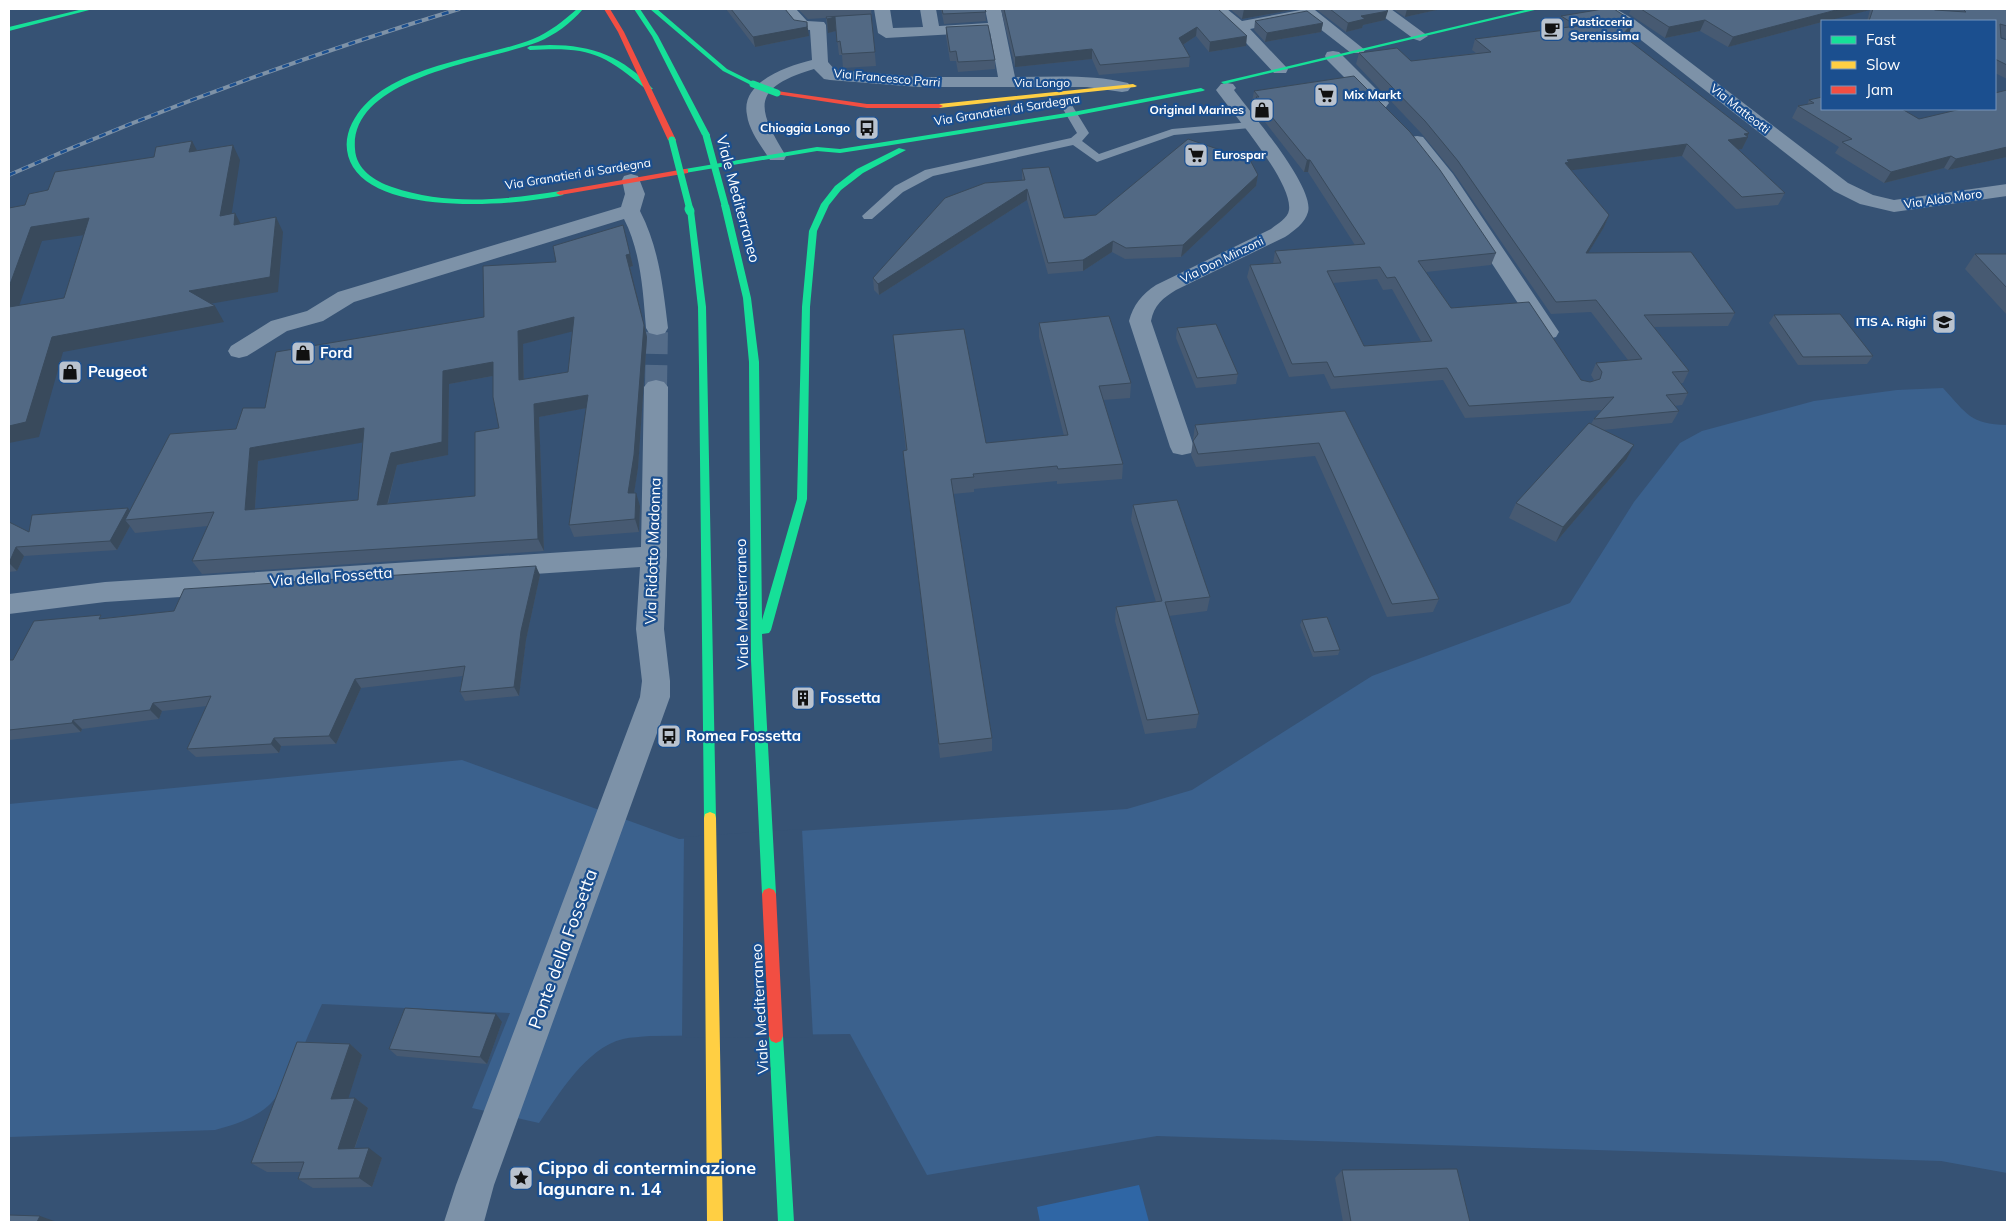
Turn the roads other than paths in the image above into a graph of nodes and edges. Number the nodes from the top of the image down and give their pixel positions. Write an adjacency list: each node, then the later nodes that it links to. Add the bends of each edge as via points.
1 (90, 9): 20 (street)
2 (580, 9): 24 (street, via 557,30)
3 (607, 9): 34 (street)
4 (637, 9): 54 (street, Viale Mediterraneo, bridge, via 655,36 706,134 747,298 754,362)
5 (653, 9): 35 (street, bridge, via 725,70 777,93 854,105)
6 (788, 9): 27 (street, via 803,26 826,24)
7 (928, 9): 21 (street)
8 (993, 9): 19 (street, Via Longo)
9 (1217, 9): 18 (street)
10 (1334, 9): 15 (street)
11 (1381, 9): 23 (street)
12 (1403, 9): 22 (street)
13 (1536, 9): 22 (street, Via Granatieri di Sardegna)
14 (1605, 9): 44 (street, Via Matteotti, via 1628,23 1841,187)
15 (1306, 11): 18 (street); 25 (street)
16 (883, 14): 17 (street); 21 (street, via 886,33)
17 (867, 21)
18 (1239, 26): 28 (street)
19 (997, 27): 21 (street); 29 (street, Via Longo)
20 (9, 29)
21 (932, 30)
22 (1437, 32): 23 (street, Via Granatieri di Sardegna)
23 (1420, 36): 25 (street, Via Granatieri di Sardegna)
24 (503, 50): 34 (street, via 585,49 619,62); 42 (street, Via Granatieri di Sardegna, via 422,73 379,98 359,118 350,136 349,150 355,166 367,179 384,188 407,196 436,200 510,199)
25 (1357, 50): 26 (street, Via Granatieri di Sardegna)
26 (1333, 56): 28 (street, Via Granatieri di Sardegna); 48 (street, via 1398,122 1446,178)
27 (820, 63): 29 (street, Via Francesco Parri, via 830,75 918,82); 41 (street, Via Francesco Parri, via 802,66 778,77 762,91 755,104 755,114)
28 (1280, 69): 31 (street, Via Granatieri di Sardegna)
29 (1008, 83): 33 (street, Via Longo, via 1087,82); 35 (street, via 981,98)
30 (1173, 83): 31 (street)
31 (1209, 84): 36 (street, Via Granatieri di Sardegna); 37 (street, Via Don Minzoni, via 1225,90)
32 (1147, 85): 33 (street)
33 (1122, 87): 35 (street)
34 (649, 89): 57 (street, bridge, via 672,140 690,211 702,307)
35 (954, 106)
36 (1069, 109): 38 (street, Via Granatieri di Sardegna); 39 (lane, via 1082,133); 40 (street, Via Granatieri di Sardegna, via 833,142)
37 (1250, 125): 39 (lane, via 1172,132 1097,158); 51 (street, Via Don Minzoni, via 1293,183 1299,198 1299,210 1292,222 1278,233 1169,286 1152,296 1142,309 1140,320)
38 (940, 135): 40 (street, Via Granatieri di Sardegna, via 840,151); 54 (street, via 879,160 838,188 824,204 813,231 806,307 802,499)
39 (1075, 141): 46 (lane, via 929,173 899,189)
40 (817, 150): 41 (street, Via Granatieri di Sardegna)
41 (777, 156): 42 (street, Via Granatieri di Sardegna)
42 (630, 180): 45 (street, via 634,194)
43 (2007, 190): 44 (street, Via Aldo Moro, via 1894,206)
44 (1878, 204)
45 (630, 211): 47 (street, via 639,226); 49 (street, via 346,297 314,316 280,326)
46 (868, 216)
47 (657, 328)
48 (1556, 344)
49 (239, 351)
50 (656, 387): 52 (street, Via Ridotto Madonna)
51 (1182, 448)
52 (654, 556): 53 (street, Via della Fossetta, via 105,592); 55 (street, Via Ridotto Madonna, via 650,629 656,681)
53 (9, 604)
54 (757, 660): 58 (street, Viale Mediterraneo)
55 (650, 714): 56 (street, Ponte della Fossetta)
56 (464, 1222)
57 (715, 1222)
58 (786, 1222)

